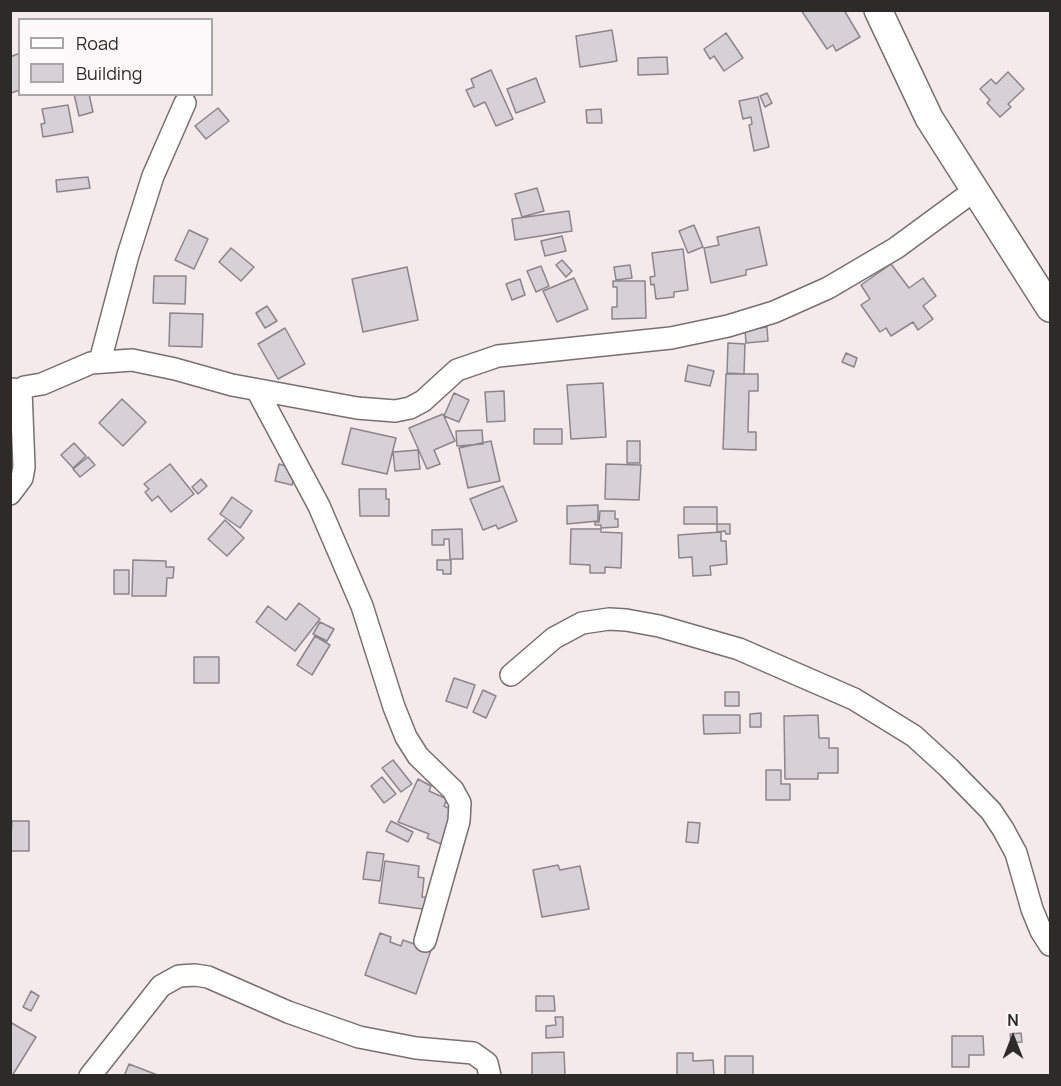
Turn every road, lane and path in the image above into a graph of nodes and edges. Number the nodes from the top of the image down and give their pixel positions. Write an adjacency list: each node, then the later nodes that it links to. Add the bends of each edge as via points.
1 (878, 10): 3 (street, via 929,118)
2 (185, 104): 5 (street, via 153,176)
3 (975, 190): 4 (street); 6 (street, via 896,248 828,288 774,312 728,326 671,338 498,356 457,370 423,401 395,411)
4 (1050, 308)
5 (100, 361): 6 (street, via 143,362); 7 (street)
6 (257, 390): 10 (street, via 319,506 362,606 406,737 418,756 458,798 459,820)
7 (14, 393): 8 (street, via 24,467 22,478)
8 (10, 494)
9 (511, 675): 11 (street, via 554,638 582,623 626,620 739,649 854,699 914,736 991,811 1016,853 1032,909)
10 (425, 941)
11 (1050, 945)
12 (90, 1076): 13 (street, via 161,986 179,976 195,975 214,979 358,1037 473,1053 487,1064)
13 (490, 1076)

